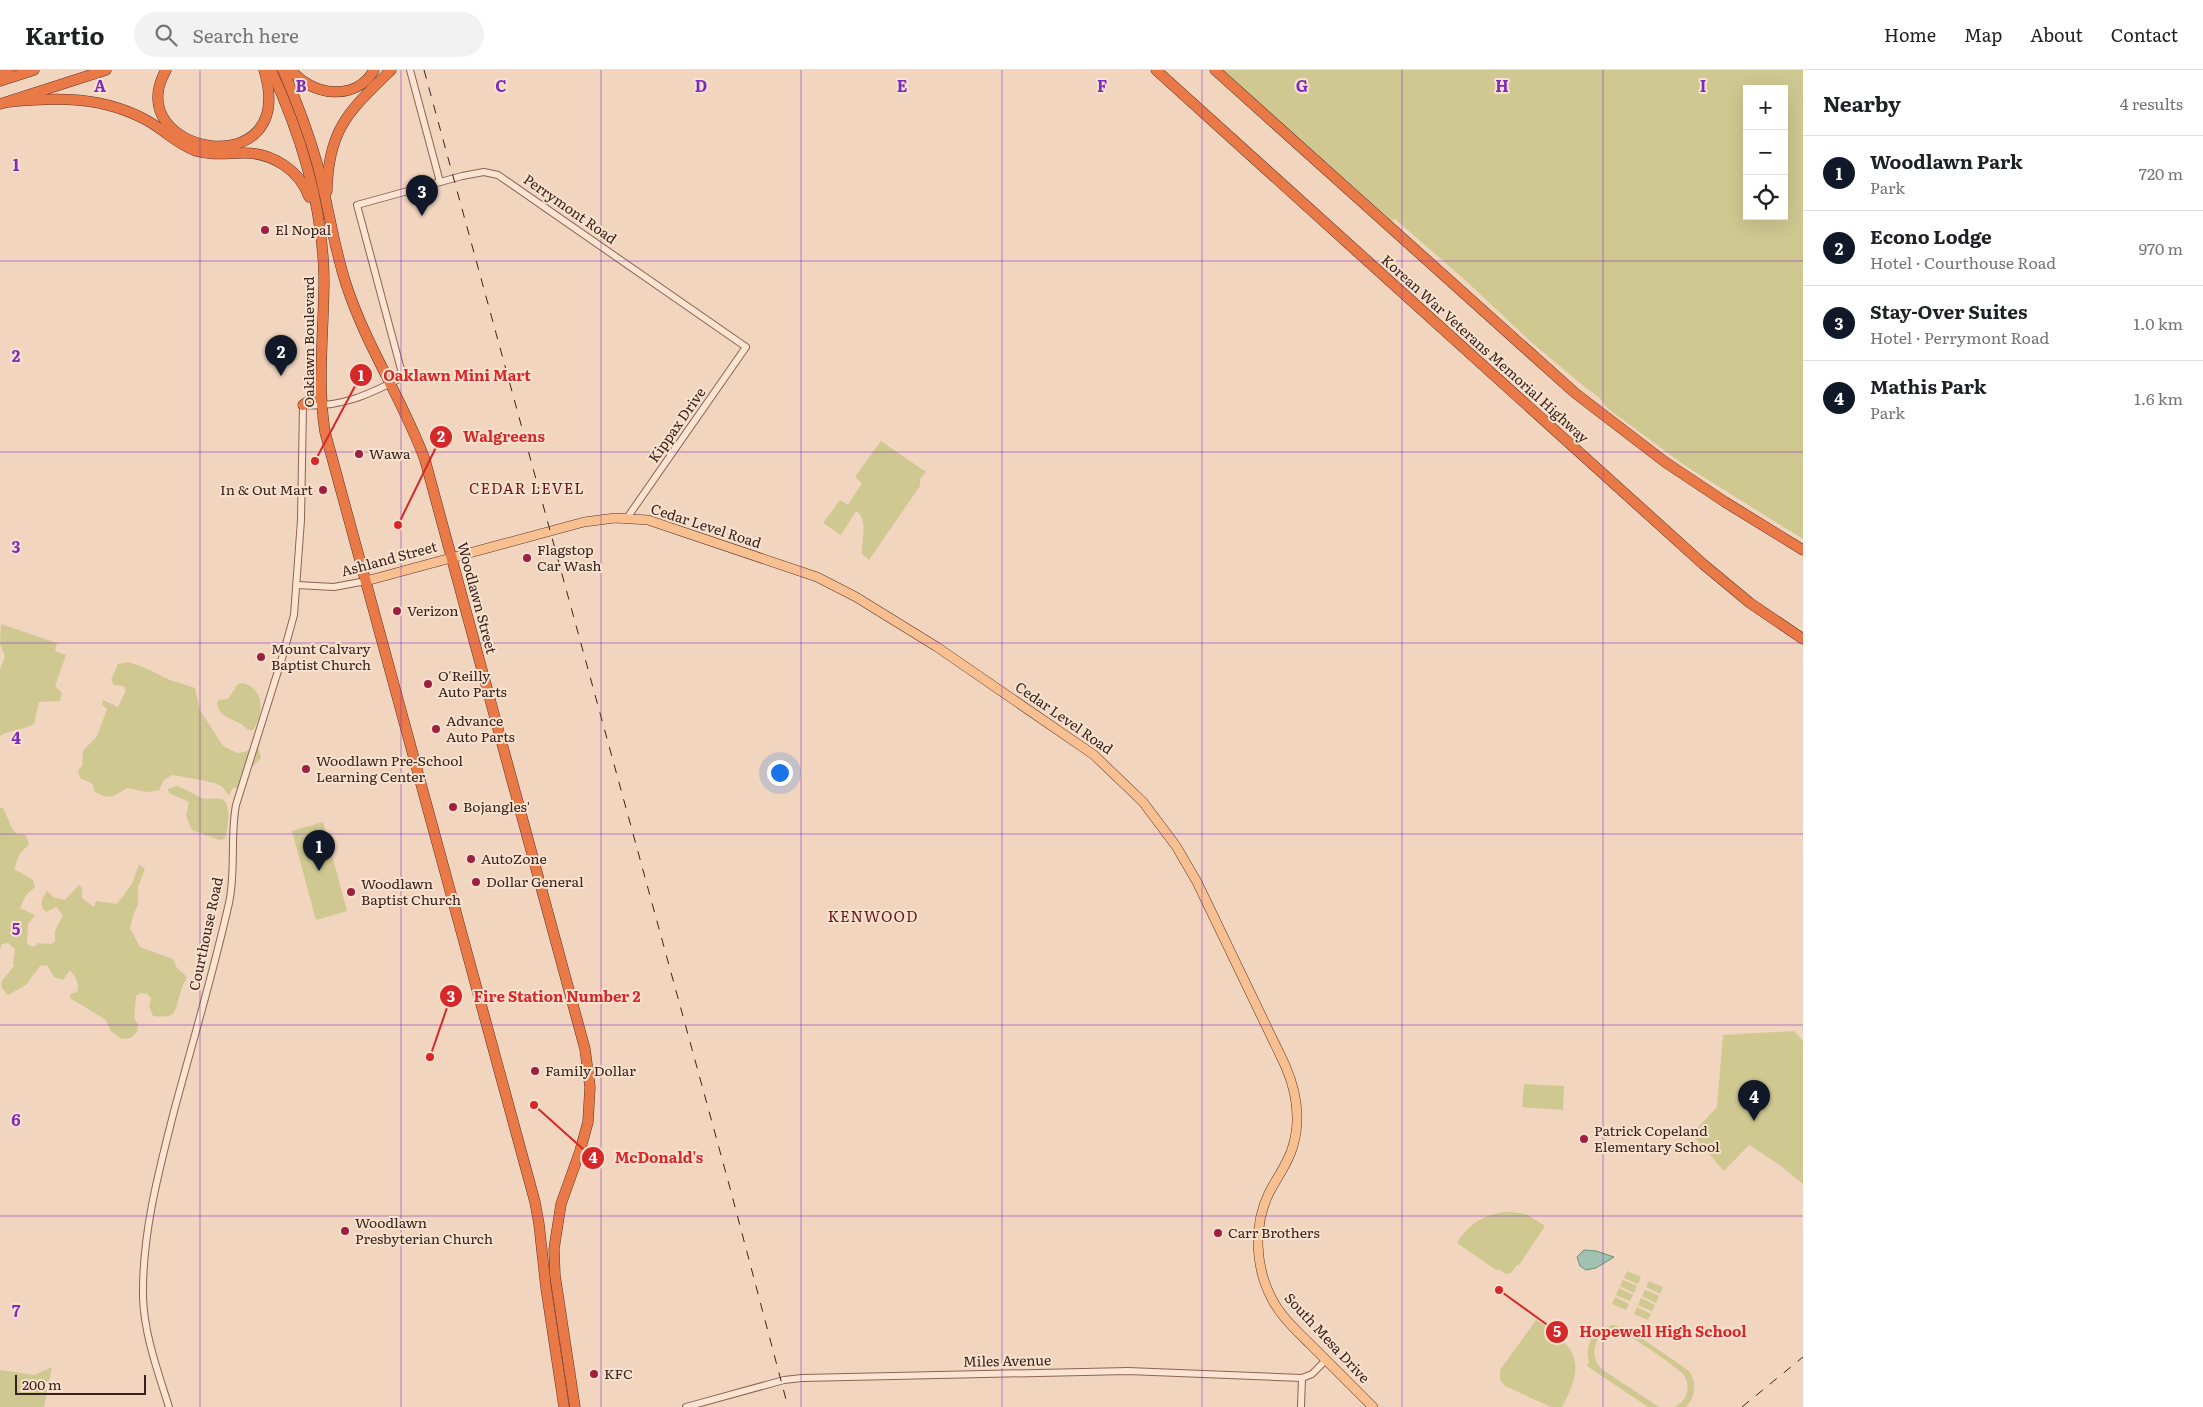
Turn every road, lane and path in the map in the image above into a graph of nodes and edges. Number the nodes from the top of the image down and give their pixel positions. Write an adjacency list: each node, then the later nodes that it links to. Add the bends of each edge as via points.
1 (8, 70): 14 (highway)
2 (34, 70): 15 (highway)
3 (106, 70): 16 (highway)
4 (166, 70): 5 (highway, via 159,84 157,99 165,122 193,142 220,147 245,142 262,125 269,103 269,86)
5 (264, 70)
6 (271, 70): 19 (highway, Oaklawn Boulevard, via 301,146)
7 (283, 70): 18 (highway, via 317,164)
8 (291, 70): 9 (highway, via 313,87 334,92 356,88)
9 (374, 70)
10 (391, 70): 18 (highway, via 351,111 334,140 327,171)
11 (410, 70): 17 (street)
12 (1156, 70): 31 (highway, Korean War Veterans Memorial Highway, via 1709,569 1750,603)
13 (1215, 70): 27 (highway, Korean War Veterans Memorial Highway, via 1576,393 1665,462)
14 (0, 74)
15 (0, 81)
16 (4, 103): 19 (highway, via 64,98 102,102 136,115 195,150 269,157 297,177 308,192)
17 (440, 182): 20 (street, Perrymont Road, via 481,172 498,175); 22 (street, Perrymont Road, via 357,205 403,377)
18 (328, 212): 22 (highway, Woodlawn Street, via 352,302)
19 (318, 222): 21 (highway, Oaklawn Boulevard, via 324,278)
20 (746, 347): 25 (street, Kippax Drive)
21 (321, 378): 23 (highway, via 314,398); 24 (highway, Oaklawn Boulevard)
22 (390, 384): 24 (street, via 350,402); 28 (highway, Woodlawn Street, via 425,460)
23 (303, 405): 24 (street); 30 (street, Courthouse Road)
24 (322, 406): 29 (highway, Oaklawn Boulevard, via 329,449)
25 (627, 518): 26 (main road, Cedar Level Road); 32 (main road, Cedar Level Road, via 648,520 794,569 879,611 1087,749 1122,780 1162,826 1192,874 1288,1072 1296,1101 1296,1130 1290,1155 1260,1218)
26 (604, 519): 28 (main road, Ashland Street)
27 (1803, 550)
28 (452, 557): 29 (main road, Ashland Street); 37 (highway, Woodlawn Street, via 588,1065 588,1122 554,1236 554,1263)
29 (366, 581): 30 (street, Ashland Street, via 334,587); 36 (highway, Oaklawn Boulevard, via 531,1185)
30 (297, 585): 35 (street, Courthouse Road, via 288,638 236,805 229,900 152,1206 144,1273 144,1312)
31 (1803, 639)
32 (1258, 1256): 33 (main road, South Mesa Drive, via 1264,1282 1275,1304)
33 (1326, 1360): 34 (street, via 1312,1374); 40 (main road, South Mesa Drive)
34 (1302, 1378): 38 (street, Miles Avenue, via 1128,1370 802,1378); 39 (street)
35 (169, 1407)
36 (564, 1407)
37 (575, 1407)
38 (686, 1407)
39 (1300, 1407)
40 (1373, 1407)

